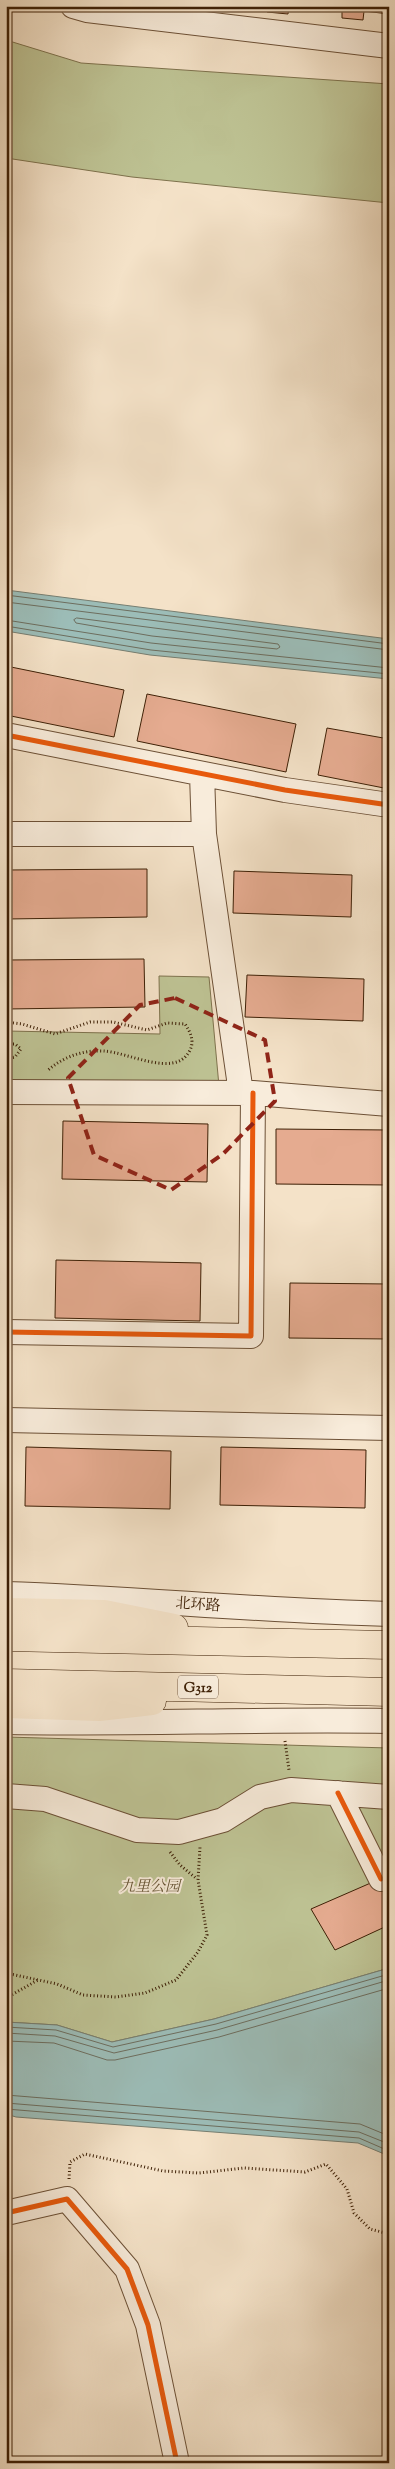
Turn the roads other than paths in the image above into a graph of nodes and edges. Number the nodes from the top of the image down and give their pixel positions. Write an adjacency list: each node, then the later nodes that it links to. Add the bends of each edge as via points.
1 (83, 8): 2 (street)
2 (389, 46)
3 (6, 735): 4 (street)
4 (202, 774): 5 (street); 7 (street)
5 (389, 805)
6 (6, 834): 7 (street)
7 (204, 834): 9 (street)
8 (6, 1092): 9 (street)
9 (247, 1093): 10 (street); 11 (street, via 251,1336)
10 (389, 1104)
11 (6, 1332)
12 (6, 1420): 13 (street)
13 (389, 1428)
14 (6, 1594): 16 (street, 北环路)
15 (6, 1612): 18 (highway, via 104,1614)
16 (389, 1614)
17 (6, 1637): 18 (highway)
18 (244, 1642): 19 (highway)
19 (389, 1645)
20 (6, 1683): 21 (highway, G312)
21 (264, 1689): 22 (highway, G312); 23 (highway, via 99,1706)
22 (389, 1692)
23 (6, 1704)
24 (389, 1720): 25 (street)
25 (6, 1722)
26 (338, 1793): 27 (street, via 291,1790 260,1797 223,1820 179,1832 137,1830 45,1799); 28 (street); 29 (street)
27 (6, 1796)
28 (389, 1796)
29 (381, 1879)
30 (6, 2213): 31 (street, via 67,2199 127,2269 148,2325)
31 (177, 2463)

